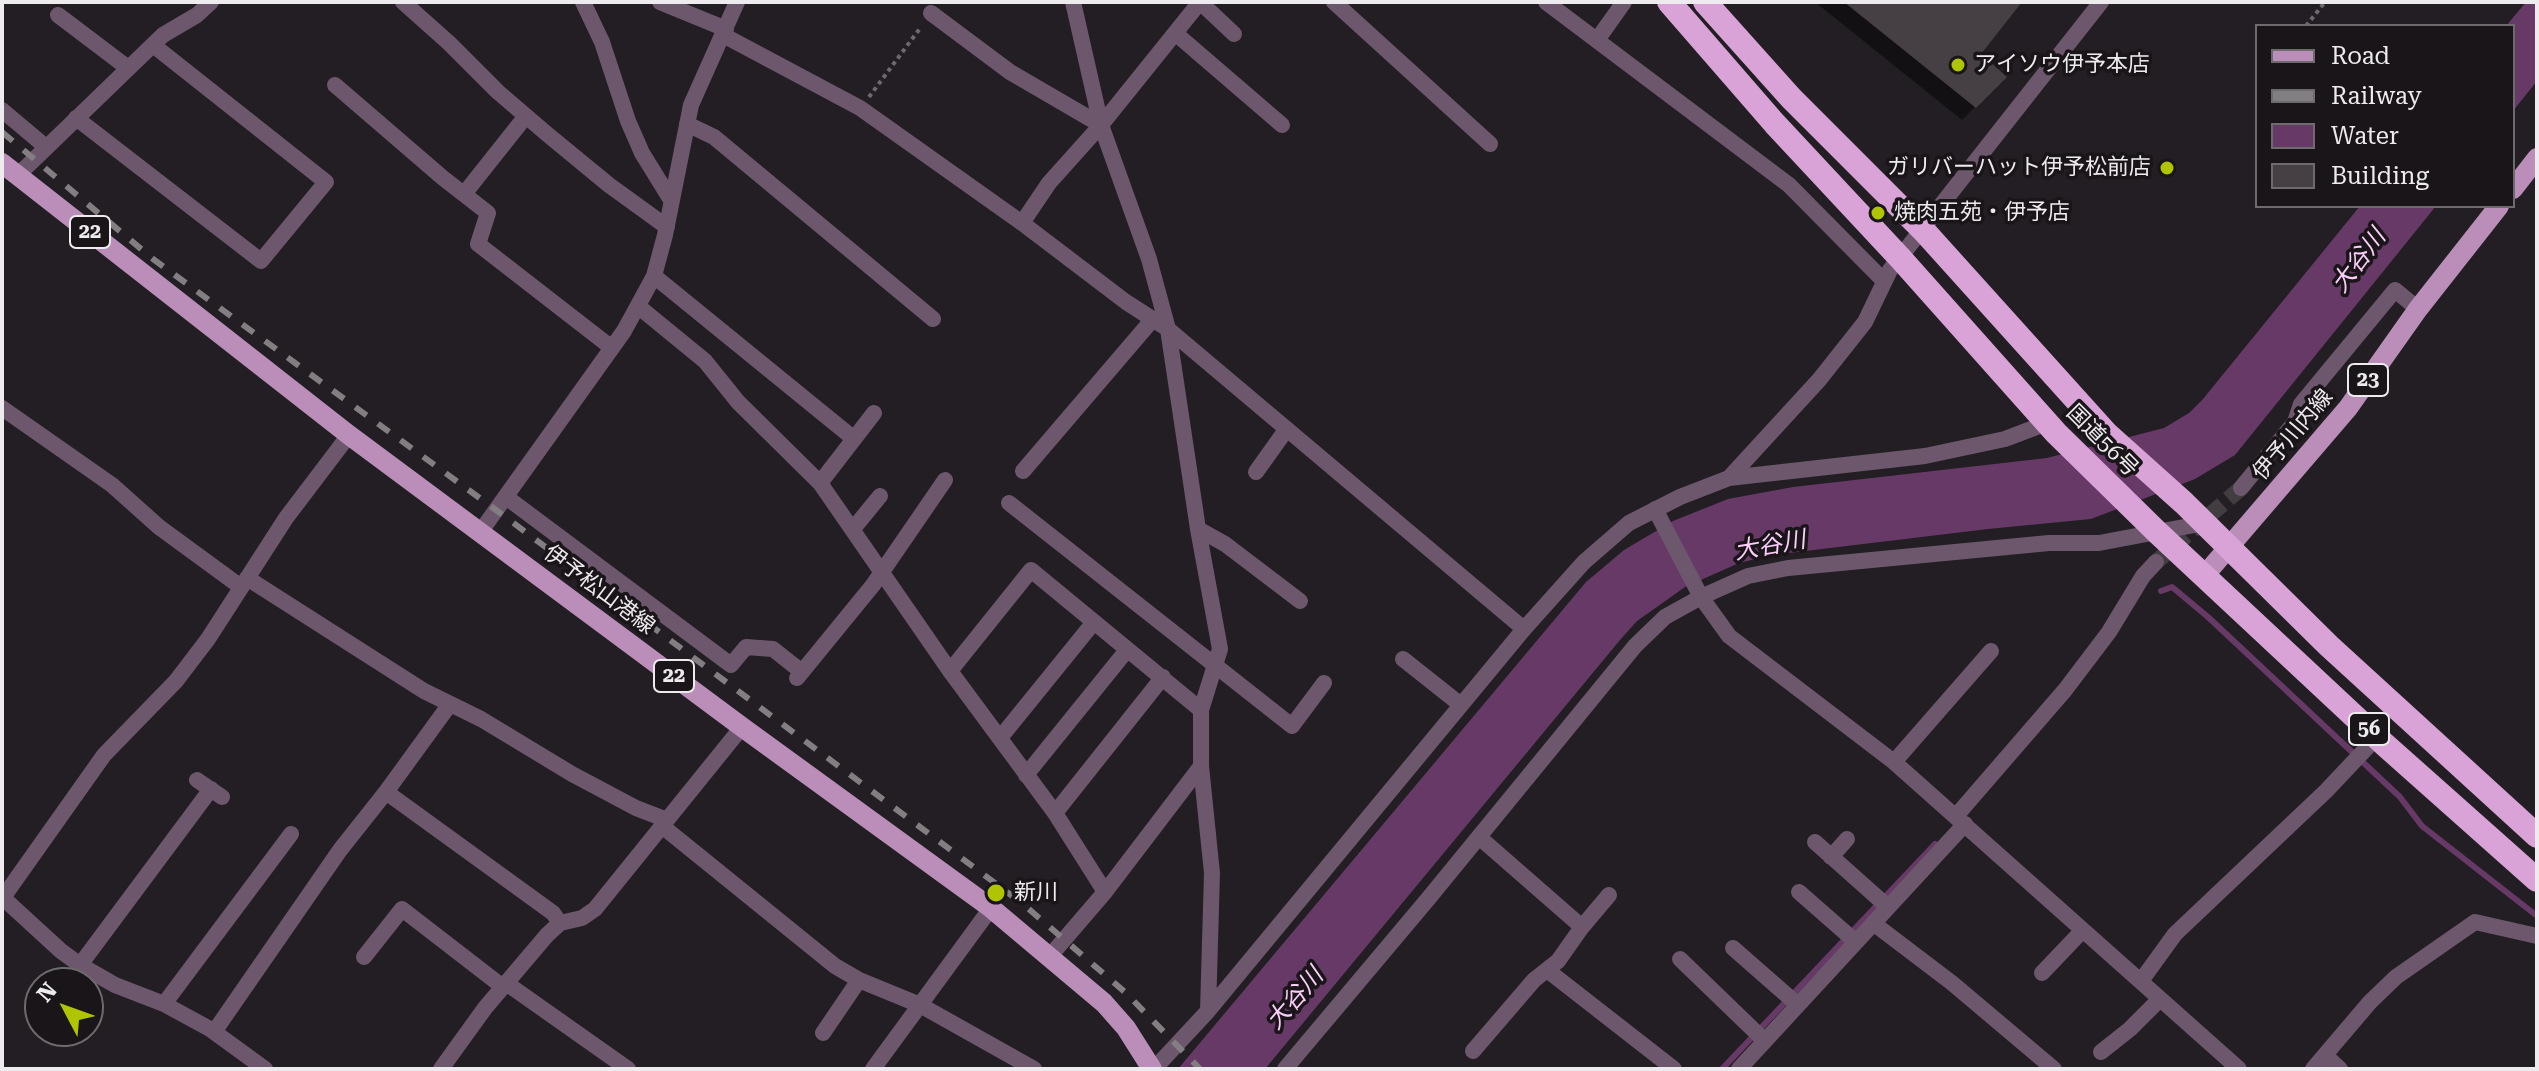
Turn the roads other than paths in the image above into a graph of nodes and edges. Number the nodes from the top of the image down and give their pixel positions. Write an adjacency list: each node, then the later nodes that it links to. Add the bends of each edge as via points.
1 (211, 2): 20 (street)
2 (403, 2): 24 (street)
3 (583, 2): 35 (street, via 642,153)
4 (660, 2): 16 (street)
5 (737, 2): 16 (street)
6 (1073, 2): 27 (street)
7 (1200, 2): 17 (street); 18 (street)
8 (1334, 2): 29 (street)
9 (1546, 2): 19 (street)
10 (1624, 2): 19 (street)
11 (1669, 2): 40 (highway, 国道56号 / 56)
12 (1705, 2): 39 (highway, 国道56号 / 56, via 1791,98)
13 (2101, 2): 39 (street)
14 (931, 13): 27 (street, via 1010,72)
15 (58, 15): 21 (street)
16 (724, 32): 26 (street); 37 (street, via 860,108)
17 (1175, 33): 27 (street); 28 (street)
18 (1234, 34)
19 (1597, 40): 42 (street, via 1789,185)
20 (153, 45): 21 (street); 25 (street, via 326,182 261,261)
21 (128, 68): 25 (street)
22 (335, 85): 34 (street)
23 (2, 110): 30 (street)
24 (526, 116): 34 (street); 38 (street)
25 (76, 118): 30 (street)
26 (687, 124): 35 (street); 45 (street, via 714,137)
27 (1101, 125): 37 (street, via 1049,183); 47 (street)
28 (1282, 125)
29 (1490, 144)
30 (46, 147): 32 (street)
31 (2537, 158): 33 (main road)
32 (10, 169): 53 (main road, 伊予松山港線 / 22)
33 (2515, 186)
34 (464, 194): 48 (street, via 488,213 478,244)
35 (671, 200): 38 (street)
36 (2497, 208): 44 (main road, 伊予川内線 / 23)
37 (1022, 223): 46 (street)
38 (667, 227): 41 (street)
39 (1924, 231): 40 (street); 65 (highway, 国道56号 / 56, via 2107,434)
40 (1901, 259): 42 (street); 51 (highway, 国道56号 / 56)
41 (654, 276): 43 (street); 54 (street)
42 (1884, 281): 57 (street, via 1865,322)
43 (639, 307): 48 (street); 59 (street, via 705,361 738,402)
44 (2418, 309): 60 (street, via 2395,290 2301,404 2295,422); 70 (main road, 伊予川内線 / 23, via 2348,408)
45 (933, 319)
46 (1153, 319): 47 (street); 55 (street)
47 (1168, 329): 52 (street); 68 (street)
48 (612, 348): 62 (street)
49 (2, 408): 74 (street, via 112,485 159,527)
50 (874, 413): 54 (street)
51 (2051, 428): 57 (street, via 1925,456); 66 (highway, 国道56号 / 56)
52 (1286, 430): 56 (street); 78 (street)
53 (349, 435): 69 (main road, 伊予松山港線 / 22); 74 (street)
54 (853, 438): 59 (street)
55 (1023, 471)
56 (1256, 472)
57 (1729, 478): 64 (street)
58 (945, 480): 72 (street)
59 (820, 483): 67 (street)
60 (2241, 488)
61 (880, 496): 67 (street)
62 (506, 497): 69 (street); 72 (street, via 731,665 746,647 773,649 800,675)
63 (1009, 503): 82 (street)
64 (1657, 514): 75 (street); 78 (street, via 1629,523 1606,541)
65 (2205, 523): 66 (street); 70 (highway, 国道56号 / 56)
66 (2149, 524): 73 (highway, 国道56号 / 56); 75 (street, via 2099,543 2049,543 1788,568)
67 (853, 529): 72 (street)
68 (1198, 529): 76 (street); 82 (street, via 1220,649)
69 (481, 531): 89 (main road, 伊予松山港線 / 22)
70 (2229, 548): 73 (main road, 伊予川内線 / 23); 101 (highway, 国道56号 / 56)
71 (2156, 562): 98 (street, via 2065,690)
72 (881, 571): 83 (street)
73 (2204, 576): 90 (highway, 国道56号 / 56)
74 (244, 583): 86 (street); 110 (street, via 176,681 104,755)
75 (1699, 593): 92 (street, via 1729,636); 102 (street, via 1635,646)
76 (1300, 601)
77 (1094, 622): 79 (street); 83 (street, via 1031,570); 91 (street)
78 (1524, 629): 87 (street)
79 (1127, 650): 84 (street); 94 (street)
80 (1991, 651): 92 (street)
81 (1403, 659): 87 (street)
82 (1215, 666): 85 (street, via 1292,726); 88 (street)
83 (950, 671): 91 (street)
84 (1163, 677): 88 (street); 97 (street)
85 (1324, 683)
86 (450, 704): 96 (street); 99 (street)
87 (1461, 705): 133 (street)
88 (1201, 710): 93 (street)
89 (742, 727): 99 (street); 112 (main road, 伊予松山港線 / 22)
90 (2377, 737): 106 (highway, 国道56号 / 56); 127 (street, via 2175,934)
91 (1000, 738): 94 (street)
92 (1894, 762): 98 (street)
93 (1201, 766): 107 (street); 133 (street, via 1212,873)
94 (1026, 775): 97 (street)
95 (210, 789): 123 (street)
96 (386, 792): 113 (street); 134 (street)
97 (1055, 813): 107 (street)
98 (1960, 820): 111 (street); 116 (street)
99 (665, 823): 113 (street, via 595,909); 126 (street, via 820,956)
100 (291, 834): 130 (street)
101 (2537, 836)
102 (1479, 837): 115 (street); 147 (street)
103 (1847, 839): 105 (street)
104 (1815, 842): 105 (street)
105 (1831, 857): 111 (street)
106 (2537, 880)
107 (1105, 892): 120 (street)
108 (1799, 892): 118 (street)
109 (1609, 895): 115 (street)
110 (2, 898): 123 (street)
111 (1888, 907): 114 (street)
112 (991, 908): 120 (main road, 伊予松山港線 / 22); 131 (street)
113 (560, 923): 128 (street)
114 (1873, 923): 118 (street); 149 (street)
115 (1582, 927): 124 (street)
116 (2083, 930): 125 (street); 127 (street)
117 (2537, 936): 139 (street, via 2475,922 2396,977)
118 (1856, 942): 132 (street)
119 (1733, 948): 132 (street)
120 (1050, 956): 146 (main road, 伊予松山港線 / 22, via 1104,1003)
121 (364, 957): 128 (street, via 402,909)
122 (1680, 959): 136 (street)
123 (80, 965): 130 (street)
124 (1547, 970): 137 (street); 148 (street)
125 (2042, 973)
126 (859, 980): 131 (street); 135 (street)
127 (2141, 981): 129 (street)
128 (504, 985): 143 (street); 144 (street)
129 (2160, 999): 138 (street); 150 (street)
130 (164, 1004): 134 (street)
131 (920, 1005): 140 (street); 145 (street)
132 (1798, 1005): 136 (street)
133 (1208, 1011): 146 (street)
134 (214, 1032): 142 (street)
135 (823, 1033)
136 (1765, 1041): 141 (street)
137 (1473, 1051)
138 (2101, 1052)
139 (2325, 1055): 151 (street); 152 (street)
140 (1023, 1066)
141 (1748, 1066)
142 (265, 1069)
143 (441, 1069)
144 (628, 1069)
145 (873, 1069)
146 (1153, 1069)
147 (1285, 1069)
148 (1674, 1069)
149 (2054, 1069)
150 (2239, 1069)
151 (2313, 1069)
152 (2340, 1069)

